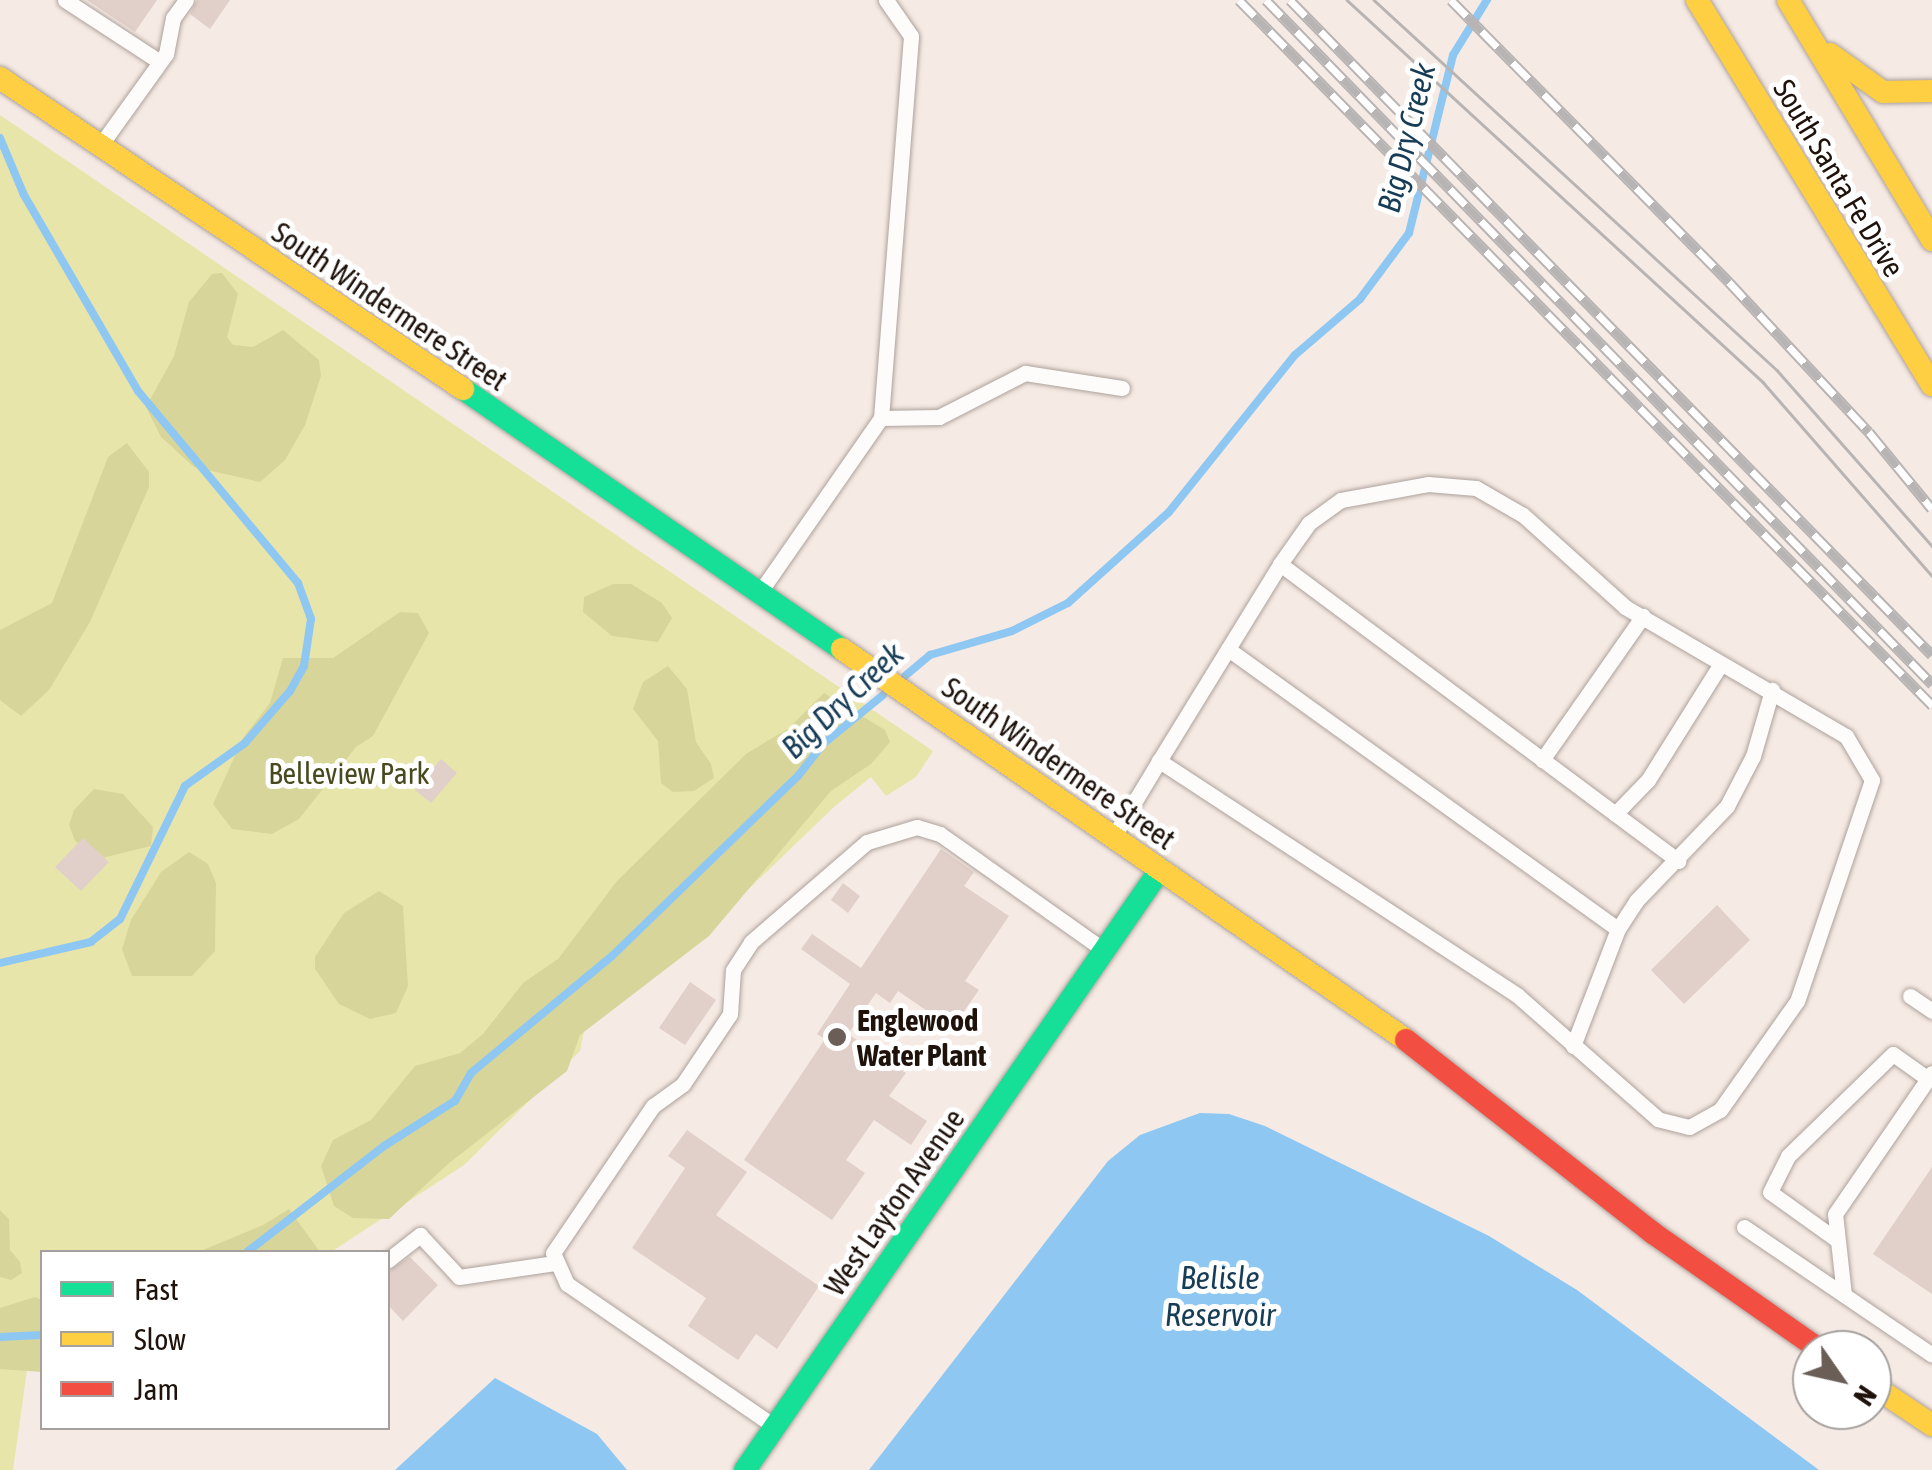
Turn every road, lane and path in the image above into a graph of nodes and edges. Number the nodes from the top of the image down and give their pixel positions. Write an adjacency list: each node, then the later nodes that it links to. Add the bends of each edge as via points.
1 (66, 0): 7 (lane)
2 (186, 0): 7 (lane)
3 (886, 0): 16 (lane, via 911,36)
4 (1698, 0): 14 (main road, South Santa Fe Drive)
5 (1788, 0): 6 (main road, South Santa Fe Drive)
6 (1804, 26): 9 (main road, via 1871,87); 13 (main road, South Santa Fe Drive)
7 (160, 62): 10 (lane)
8 (0, 78): 10 (main road, South Windermere Street)
9 (1928, 101)
10 (100, 146): 18 (main road, South Windermere Street)
11 (1912, 153): 12 (main road)
12 (1932, 216)
13 (1932, 240)
14 (1932, 385)
15 (1122, 388): 16 (lane, via 1025,373 939,417)
16 (881, 418): 18 (lane)
17 (1280, 564): 19 (lane, via 1309,523 1341,500 1428,484 1476,488 1523,515); 20 (lane); 23 (lane)
18 (759, 592): 26 (main road, South Windermere Street)
19 (1643, 616): 21 (lane); 23 (lane)
20 (1228, 649): 24 (lane); 29 (lane)
21 (1720, 668): 22 (lane); 25 (lane, via 1648,780)
22 (1772, 690): 27 (lane, via 1753,756 1727,806); 33 (lane, via 1846,736 1872,780 1797,1001 1720,1110 1689,1126 1658,1119)
23 (1542, 760): 25 (lane)
24 (1160, 761): 26 (lane); 33 (lane, via 1516,996)
25 (1615, 814): 27 (lane)
26 (1113, 837): 28 (main road, South Windermere Street)
27 (1679, 861): 29 (lane, via 1636,901)
28 (1160, 870): 30 (main road, West Layton Avenue); 40 (main road, South Windermere Street, via 1446,1068 1680,1254)
29 (1618, 929): 33 (lane)
30 (1104, 950): 38 (lane, via 940,834 917,828 866,842 751,942 733,970 730,1014 683,1084 654,1106 552,1254); 44 (main road, West Layton Avenue)
31 (1910, 996): 32 (lane)
32 (1932, 1011)
33 (1573, 1046)
34 (1930, 1076): 36 (lane, via 1834,1214); 36 (lane, via 1893,1054 1788,1156 1770,1192)
35 (1744, 1227): 39 (lane)
36 (1838, 1240): 39 (lane)
37 (390, 1258): 38 (lane, via 420,1235 459,1277)
38 (554, 1263): 44 (lane, via 567,1284)
39 (1844, 1295): 41 (lane)
40 (1792, 1331)
41 (1932, 1355)
42 (1892, 1397): 43 (main road)
43 (1930, 1420)
44 (775, 1426): 45 (main road, West Layton Avenue)
45 (745, 1470)

